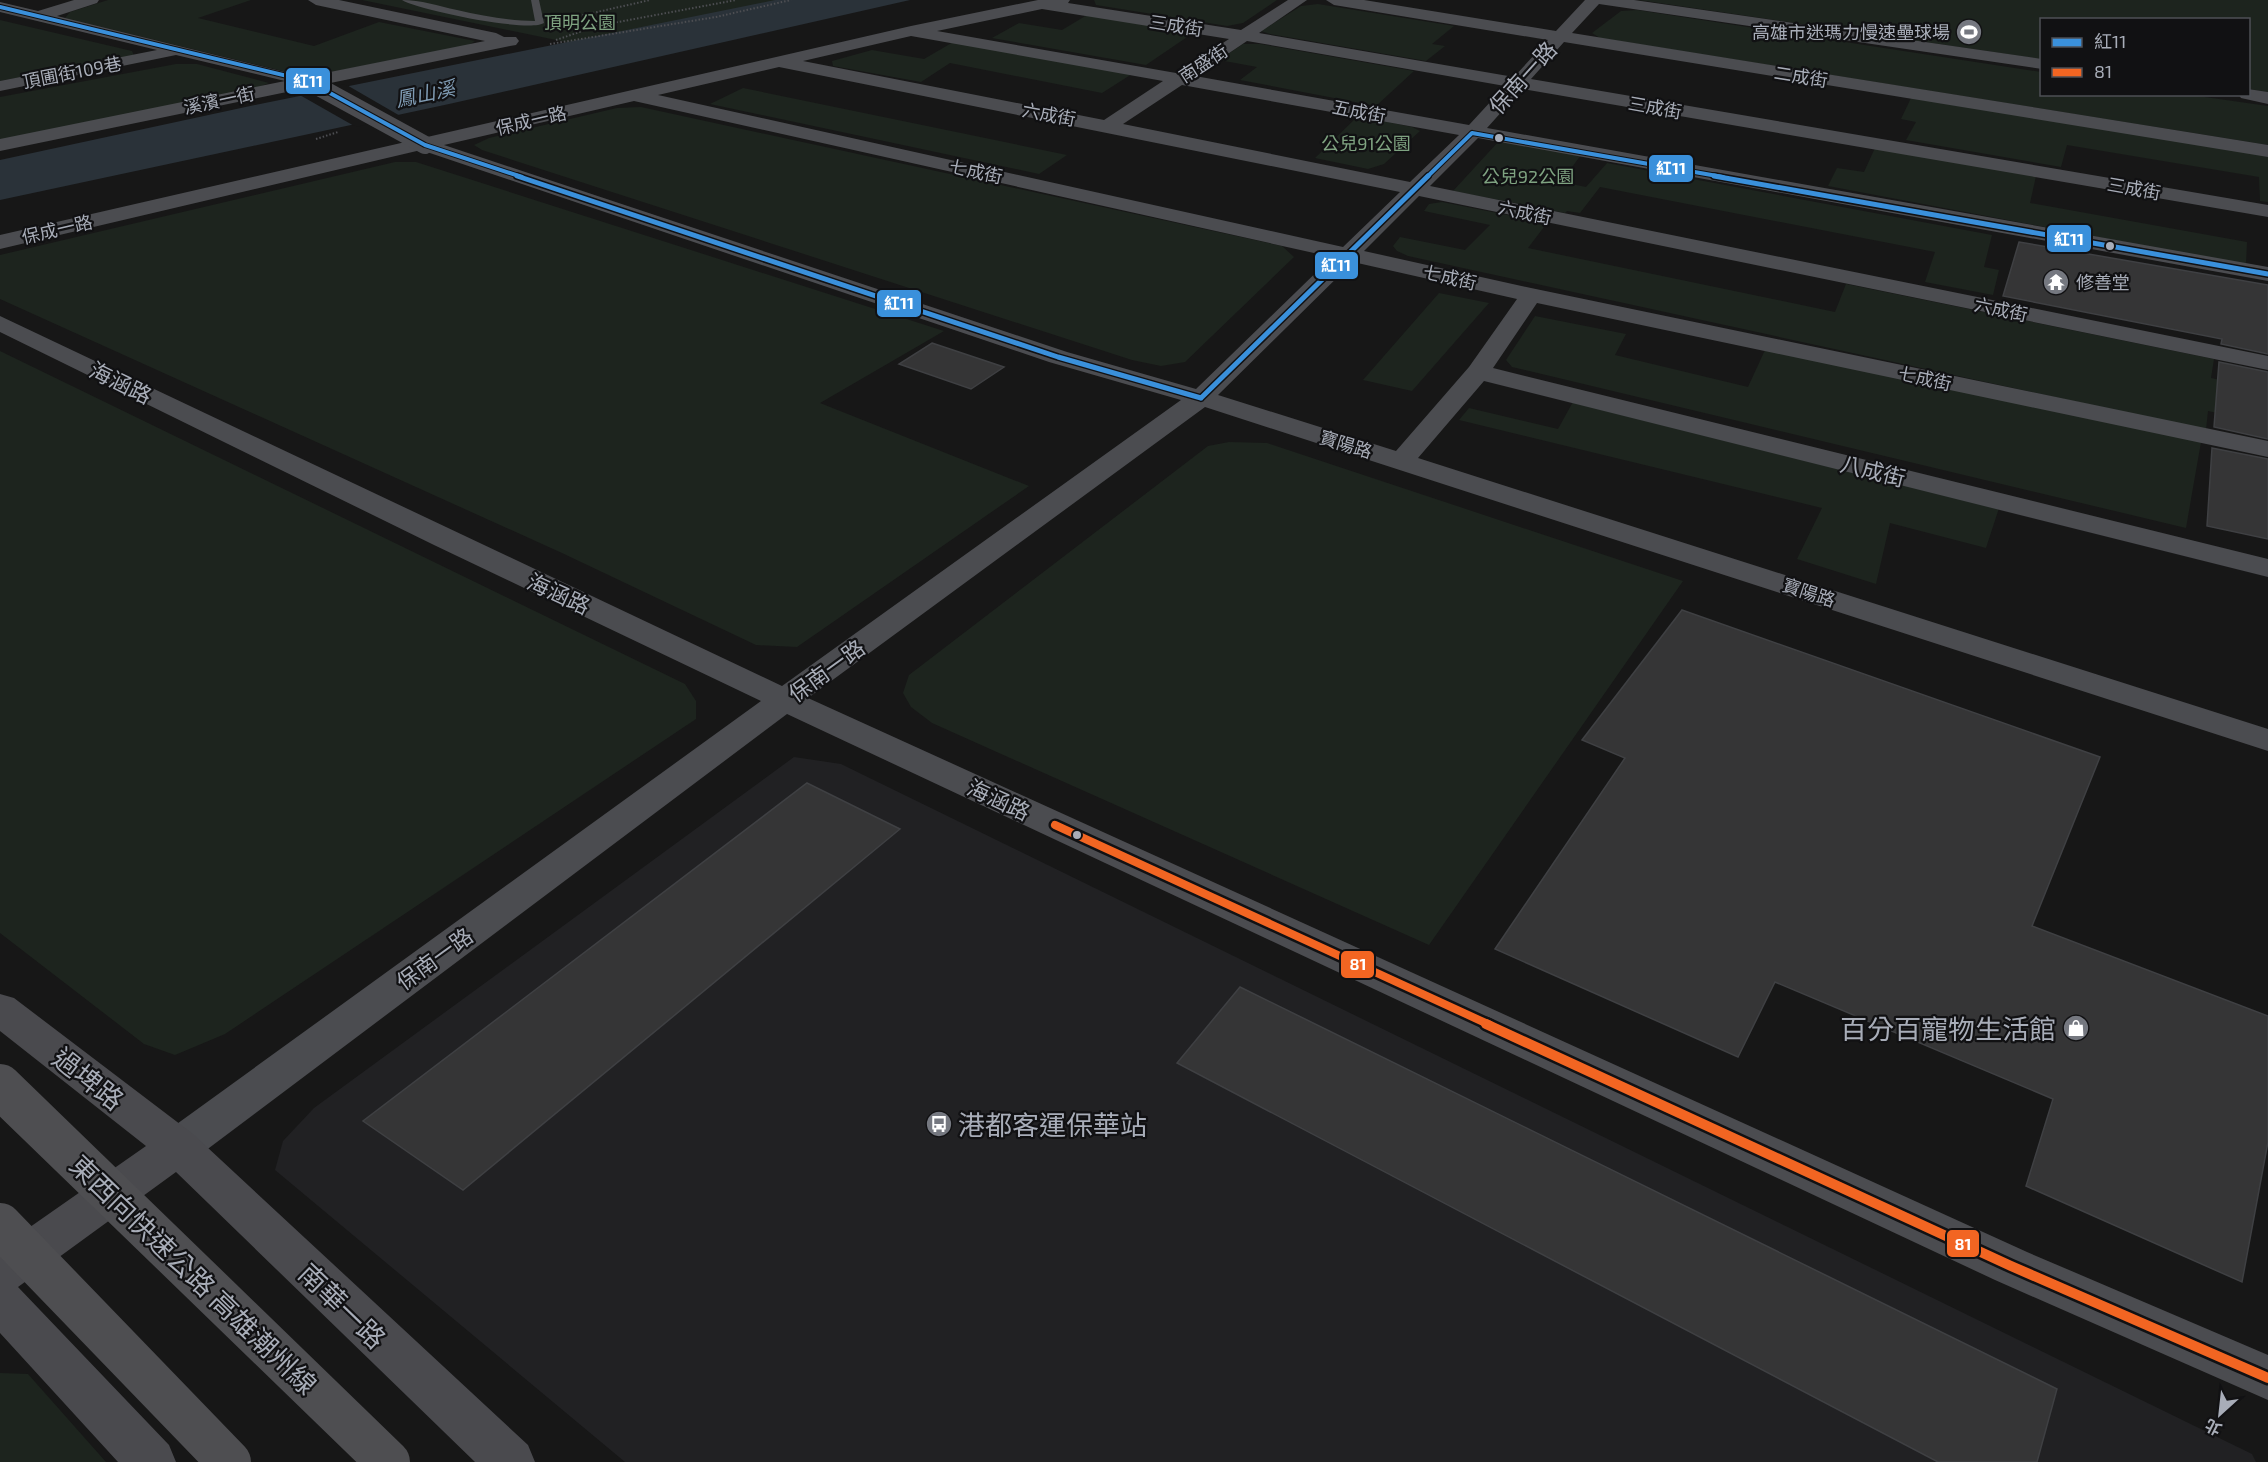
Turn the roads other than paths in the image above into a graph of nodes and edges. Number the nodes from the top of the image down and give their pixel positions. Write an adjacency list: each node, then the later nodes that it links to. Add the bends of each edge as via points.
1 (91, 0): 12 (street)
2 (316, 0): 20 (street, 溪濱一街, via 510,41)
3 (406, 0): 4 (lane, via 508,22 540,23)
4 (535, 0)
5 (1062, 0): 10 (street, 保成一路)
6 (1299, 0): 14 (street, 南盛街)
7 (1334, 0): 15 (street, 二成街)
8 (1594, 0): 15 (street, 保南一路)
9 (1601, 0): 18 (street)
10 (1041, 4): 13 (street, 保成一路); 14 (street, 三成街)
11 (0, 7): 12 (street)
12 (38, 16): 16 (street)
13 (911, 31): 17 (street, 保成一路); 19 (street, 五成街)
14 (1245, 36): 19 (street, 南盛街); 21 (street, 三成街)
15 (1558, 37): 21 (street, 保南一路); 30 (street, 二成街)
16 (180, 50): 20 (street); 22 (street, 頂圃街109巷)
17 (781, 62): 24 (street, 保成一路); 26 (street, 六成街)
18 (2040, 64)
19 (1181, 78): 26 (street, 南盛街); 27 (street, 五成街)
20 (308, 81): 28 (street, 溪濱一街); 29 (street, 寶陽路, bridge)
21 (1516, 84): 27 (street, 保南一路); 32 (street, 三成街)
22 (0, 86)
23 (2250, 95): 25 (street)
24 (634, 96): 29 (street, 保成一路); 34 (street, 七成街)
25 (2268, 98)
26 (1107, 126): 31 (street, 六成街)
27 (1472, 133): 31 (street, 保南一路); 35 (street, 五成街)
28 (0, 145)
29 (425, 145): 33 (street, 保成一路); 40 (street, 寶陽路, via 1058,357)
30 (2268, 151)
31 (1414, 190): 34 (street, 保南一路); 38 (street, 六成街)
32 (2268, 211)
33 (0, 242)
34 (1348, 253): 36 (street, 七成街); 40 (street, 保南一路)
35 (2268, 274)
36 (1531, 296): 39 (street); 41 (street, 七成街)
37 (0, 323): 44 (street, 海涵路)
38 (2268, 363)
39 (1478, 372): 42 (street); 43 (street, 八成街)
40 (1201, 398): 42 (street, 寶陽路); 44 (street, 保南一路)
41 (2268, 449)
42 (1401, 461): 45 (street, 寶陽路)
43 (2268, 568)
44 (784, 700): 48 (street, 保南一路); 52 (street, 海涵路, via 2011,1266)
45 (2268, 740)
46 (0, 1009): 48 (main road, 過埤路)
47 (0, 1086): 55 (highway, 東西向快速公路 高雄潮州線, bridge)
48 (178, 1147): 50 (main road, 保南一路); 56 (main road, 南華一路)
49 (0, 1225): 54 (highway, bridge)
50 (0, 1274)
51 (0, 1300): 53 (main road)
52 (2268, 1378)
53 (152, 1462)
54 (229, 1462)
55 (388, 1462)
56 (510, 1462)

